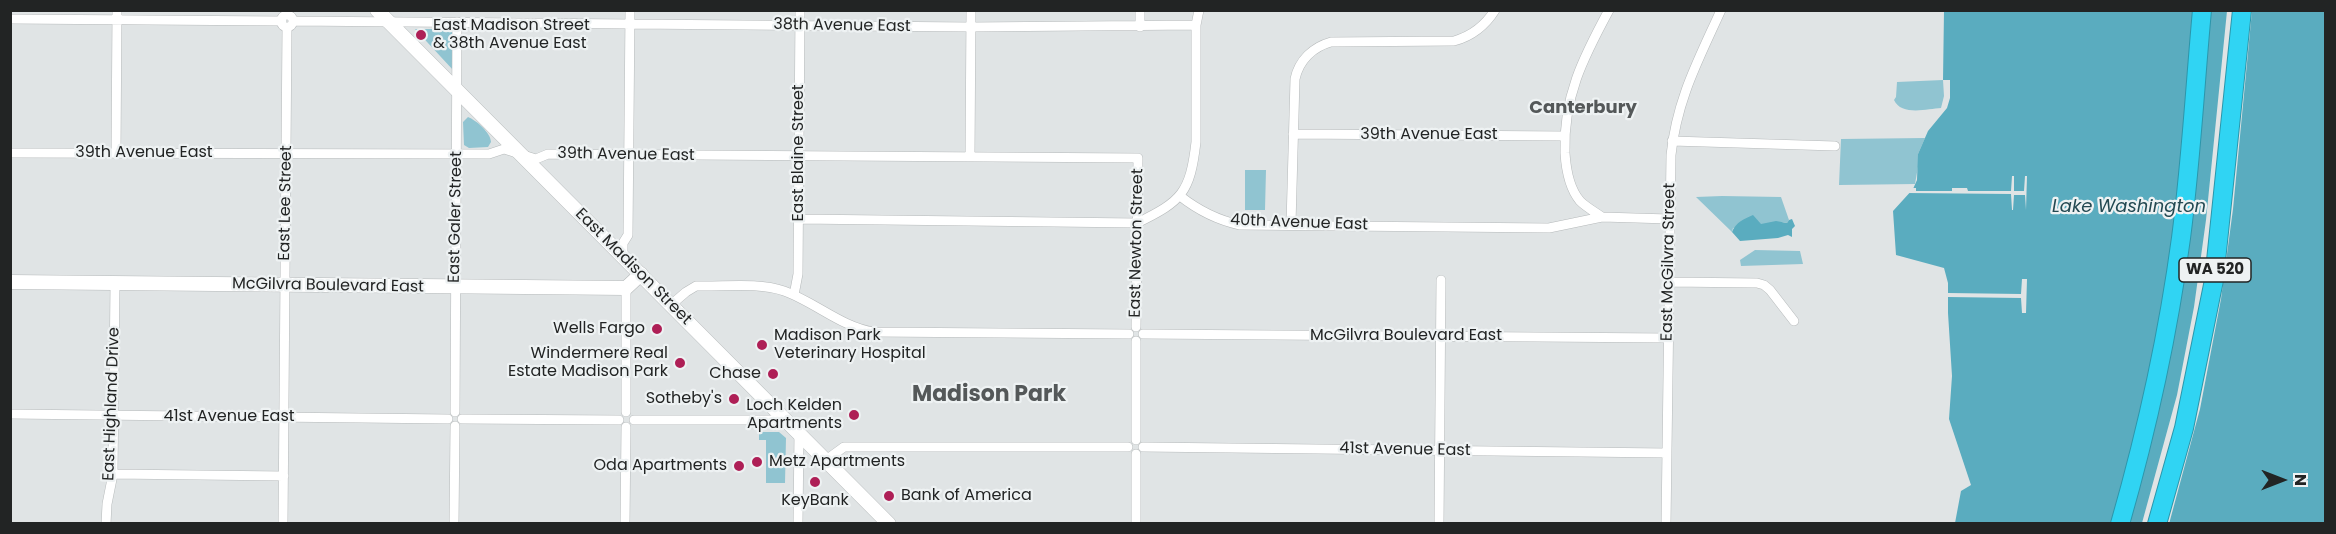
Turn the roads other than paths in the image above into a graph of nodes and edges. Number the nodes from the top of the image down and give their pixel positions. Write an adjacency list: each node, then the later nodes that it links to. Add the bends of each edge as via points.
1 (377, 10): 15 (street, East Madison Street)
2 (630, 10): 17 (street)
3 (800, 10): 18 (street, East Blaine Street)
4 (971, 10): 20 (street)
5 (1140, 10): 21 (street)
6 (1199, 10): 19 (street)
7 (1495, 10): 23 (street, via 1478,30 1454,40 1321,45 1303,61 1295,79)
8 (1609, 10): 24 (street, via 1576,77)
9 (1720, 10): 25 (street, East McGilvra Street, via 1687,84)
10 (2202, 10): 79 (highway, WA 520, via 2187,180 2172,293 2151,406)
11 (2242, 10): 80 (highway, WA 520, via 2214,280 2184,428)
12 (116, 15): 13 (street, 38th Avenue East); 14 (street, 38th Avenue East); 29 (street)
13 (10, 19)
14 (288, 19): 15 (street, 38th Avenue East); 27 (street, East Lee Street)
15 (388, 21): 16 (street, 38th Avenue East); 22 (street, East Madison Street)
16 (457, 22): 17 (street, 38th Avenue East); 22 (street, East Galer Street)
17 (629, 24): 18 (street, 38th Avenue East); 32 (street)
18 (800, 25): 20 (street, 38th Avenue East); 34 (street, East Blaine Street)
19 (1196, 25): 21 (street, 38th Avenue East); 36 (street, via 1196,144)
20 (971, 27): 21 (street, 38th Avenue East); 33 (street)
21 (1140, 27)
22 (458, 92): 30 (street, East Galer Street); 31 (street, East Madison Street)
23 (1293, 134): 24 (street, 39th Avenue East); 41 (street)
24 (1564, 136): 37 (street, via 1570,185 1580,201)
25 (1672, 141): 26 (street); 39 (street, East McGilvra Street)
26 (1835, 146)
27 (287, 152): 29 (street, 39th Avenue East); 30 (street, 39th Avenue East); 48 (street, East Lee Street)
28 (10, 153): 29 (street, 39th Avenue East)
29 (116, 153)
30 (457, 154): 31 (street, 39th Avenue East, via 489,154 504,149); 49 (street, East Galer Street)
31 (520, 154): 32 (street, 39th Avenue East, via 536,159 548,154); 42 (street, East Madison Street)
32 (628, 155): 34 (street, 39th Avenue East); 42 (street, via 628,235 623,243)
33 (970, 156): 34 (street, 39th Avenue East); 35 (street, 39th Avenue East)
34 (799, 157): 38 (street, East Blaine Street)
35 (1138, 159): 40 (street, East Newton Street)
36 (1180, 196): 40 (street, via 1163,210); 41 (street, 40th Avenue East, via 1216,219 1240,225)
37 (1602, 217): 39 (street, 40th Avenue East); 41 (street, 40th Avenue East, via 1549,228)
38 (799, 219): 40 (street); 51 (street, East Blaine Street)
39 (1669, 219): 46 (street, East McGilvra Street)
40 (1137, 222): 54 (street, East Newton Street)
41 (1291, 224)
42 (623, 256): 43 (street, East Madison Street)
43 (641, 274): 50 (street); 52 (street, East Madison Street)
44 (1441, 280): 55 (street)
45 (10, 282): 47 (street, McGilvra Boulevard East)
46 (1669, 282): 53 (street, via 1764,285); 56 (street, East McGilvra Street)
47 (116, 283): 48 (street, McGilvra Boulevard East); 58 (street, East Highland Drive)
48 (285, 285): 49 (street, McGilvra Boulevard East); 59 (street, East Lee Street)
49 (456, 287): 50 (street, McGilvra Boulevard East); 60 (street, East Galer Street)
50 (626, 288): 61 (street)
51 (794, 295): 52 (street, McGilvra Boulevard East, via 766,287 696,286); 54 (street, McGilvra Boulevard East, via 861,330 873,332)
52 (672, 304): 62 (street, East Madison Street)
53 (1794, 321)
54 (1136, 334): 55 (street, McGilvra Boulevard East); 64 (street, East Newton Street)
55 (1440, 336): 56 (street, McGilvra Boulevard East); 65 (street)
56 (1668, 338): 66 (street, East McGilvra Street)
57 (10, 414): 58 (street, 41st Avenue East)
58 (114, 416): 59 (street, 41st Avenue East); 68 (street, East Highland Drive)
59 (285, 417): 60 (street, 41st Avenue East); 69 (street, East Lee Street)
60 (455, 419): 61 (street, 41st Avenue East); 72 (street, East Galer Street)
61 (624, 420): 62 (street, via 631,414 634,420); 73 (street)
62 (786, 420): 63 (street, East Madison Street)
63 (799, 432): 67 (street, East Madison Street); 74 (street)
64 (1138, 447): 65 (street, 41st Avenue East); 67 (street, via 1130,442 1128,447 844,447); 76 (street, East Newton Street)
65 (1440, 450): 66 (street, 41st Avenue East); 77 (street)
66 (1667, 453): 78 (street, East McGilvra Street)
67 (826, 460): 75 (street, East Madison Street)
68 (113, 474): 69 (street); 70 (street, East Highland Drive)
69 (284, 476): 71 (street, East Lee Street)
70 (106, 524)
71 (283, 524)
72 (454, 524)
73 (625, 524)
74 (798, 524)
75 (889, 524)
76 (1136, 524)
77 (1439, 524)
78 (1666, 524)
79 (2120, 524)
80 (2157, 524)

